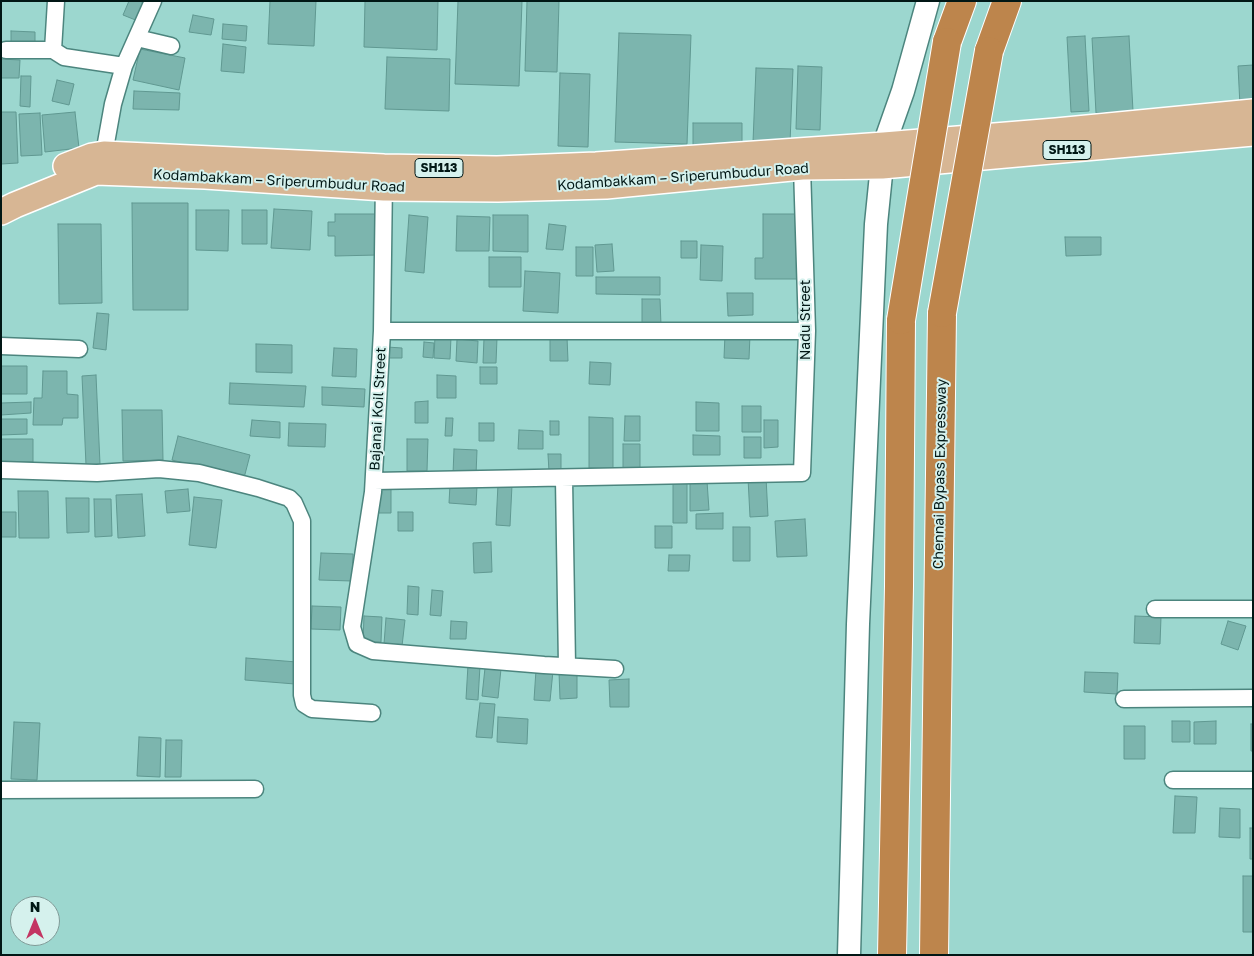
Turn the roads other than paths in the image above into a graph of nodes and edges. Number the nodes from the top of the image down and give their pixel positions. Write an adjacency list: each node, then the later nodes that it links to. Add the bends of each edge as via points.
1 (56, 1): 9 (street)
2 (153, 1): 6 (street)
3 (928, 1): 14 (street)
4 (962, 1): 38 (highway, bridge, via 946,42 901,320)
5 (1007, 1): 39 (highway, Chennai Bypass Expressway, bridge, via 989,51 942,313)
6 (137, 38): 7 (street); 10 (street)
7 (171, 46)
8 (6, 50): 9 (street)
9 (53, 50): 10 (street, via 64,57)
10 (124, 66): 13 (street)
11 (1253, 112): 14 (main road, Kodambakkam – Sriperumbudur Road / SH113, via 1056,132)
12 (1253, 133): 14 (main road, Kodambakkam – Sriperumbudur Road / SH113)
13 (104, 154): 16 (main road, Kodambakkam – Sriperumbudur Road / SH113); 17 (main road, Kodambakkam – Sriperumbudur Road / SH113)
14 (883, 156): 15 (main road, Kodambakkam – Sriperumbudur Road / SH113); 16 (main road, Kodambakkam – Sriperumbudur Road / SH113, via 586,165); 37 (street, via 876,224 858,624)
15 (802, 168): 16 (main road, Kodambakkam – Sriperumbudur Road / SH113, via 606,186 498,189); 20 (street, Nadu Street)
16 (384, 178): 18 (main road, Kodambakkam – Sriperumbudur Road / SH113, via 96,172); 19 (street, Bajanai Koil Street)
17 (1, 193)
18 (1, 212)
19 (382, 331): 20 (street); 25 (street, Bajanai Koil Street)
20 (808, 331): 24 (street, Nadu Street, via 802,473)
21 (1, 346): 22 (street)
22 (79, 349)
23 (1, 470): 32 (street, via 97,472 159,469 199,474 288,498 302,522 304,704 312,709)
24 (564, 478): 25 (street); 28 (street)
25 (374, 481): 28 (street, Bajanai Koil Street, via 352,627 357,644 373,651)
26 (1155, 609): 27 (street)
27 (1253, 610)
28 (567, 666): 29 (street)
29 (615, 669)
30 (1253, 698): 31 (street)
31 (1124, 699)
32 (372, 713)
33 (1173, 780): 34 (street)
34 (1253, 780)
35 (255, 789): 36 (street)
36 (1, 790)
37 (849, 955)
38 (892, 955)
39 (934, 955)

